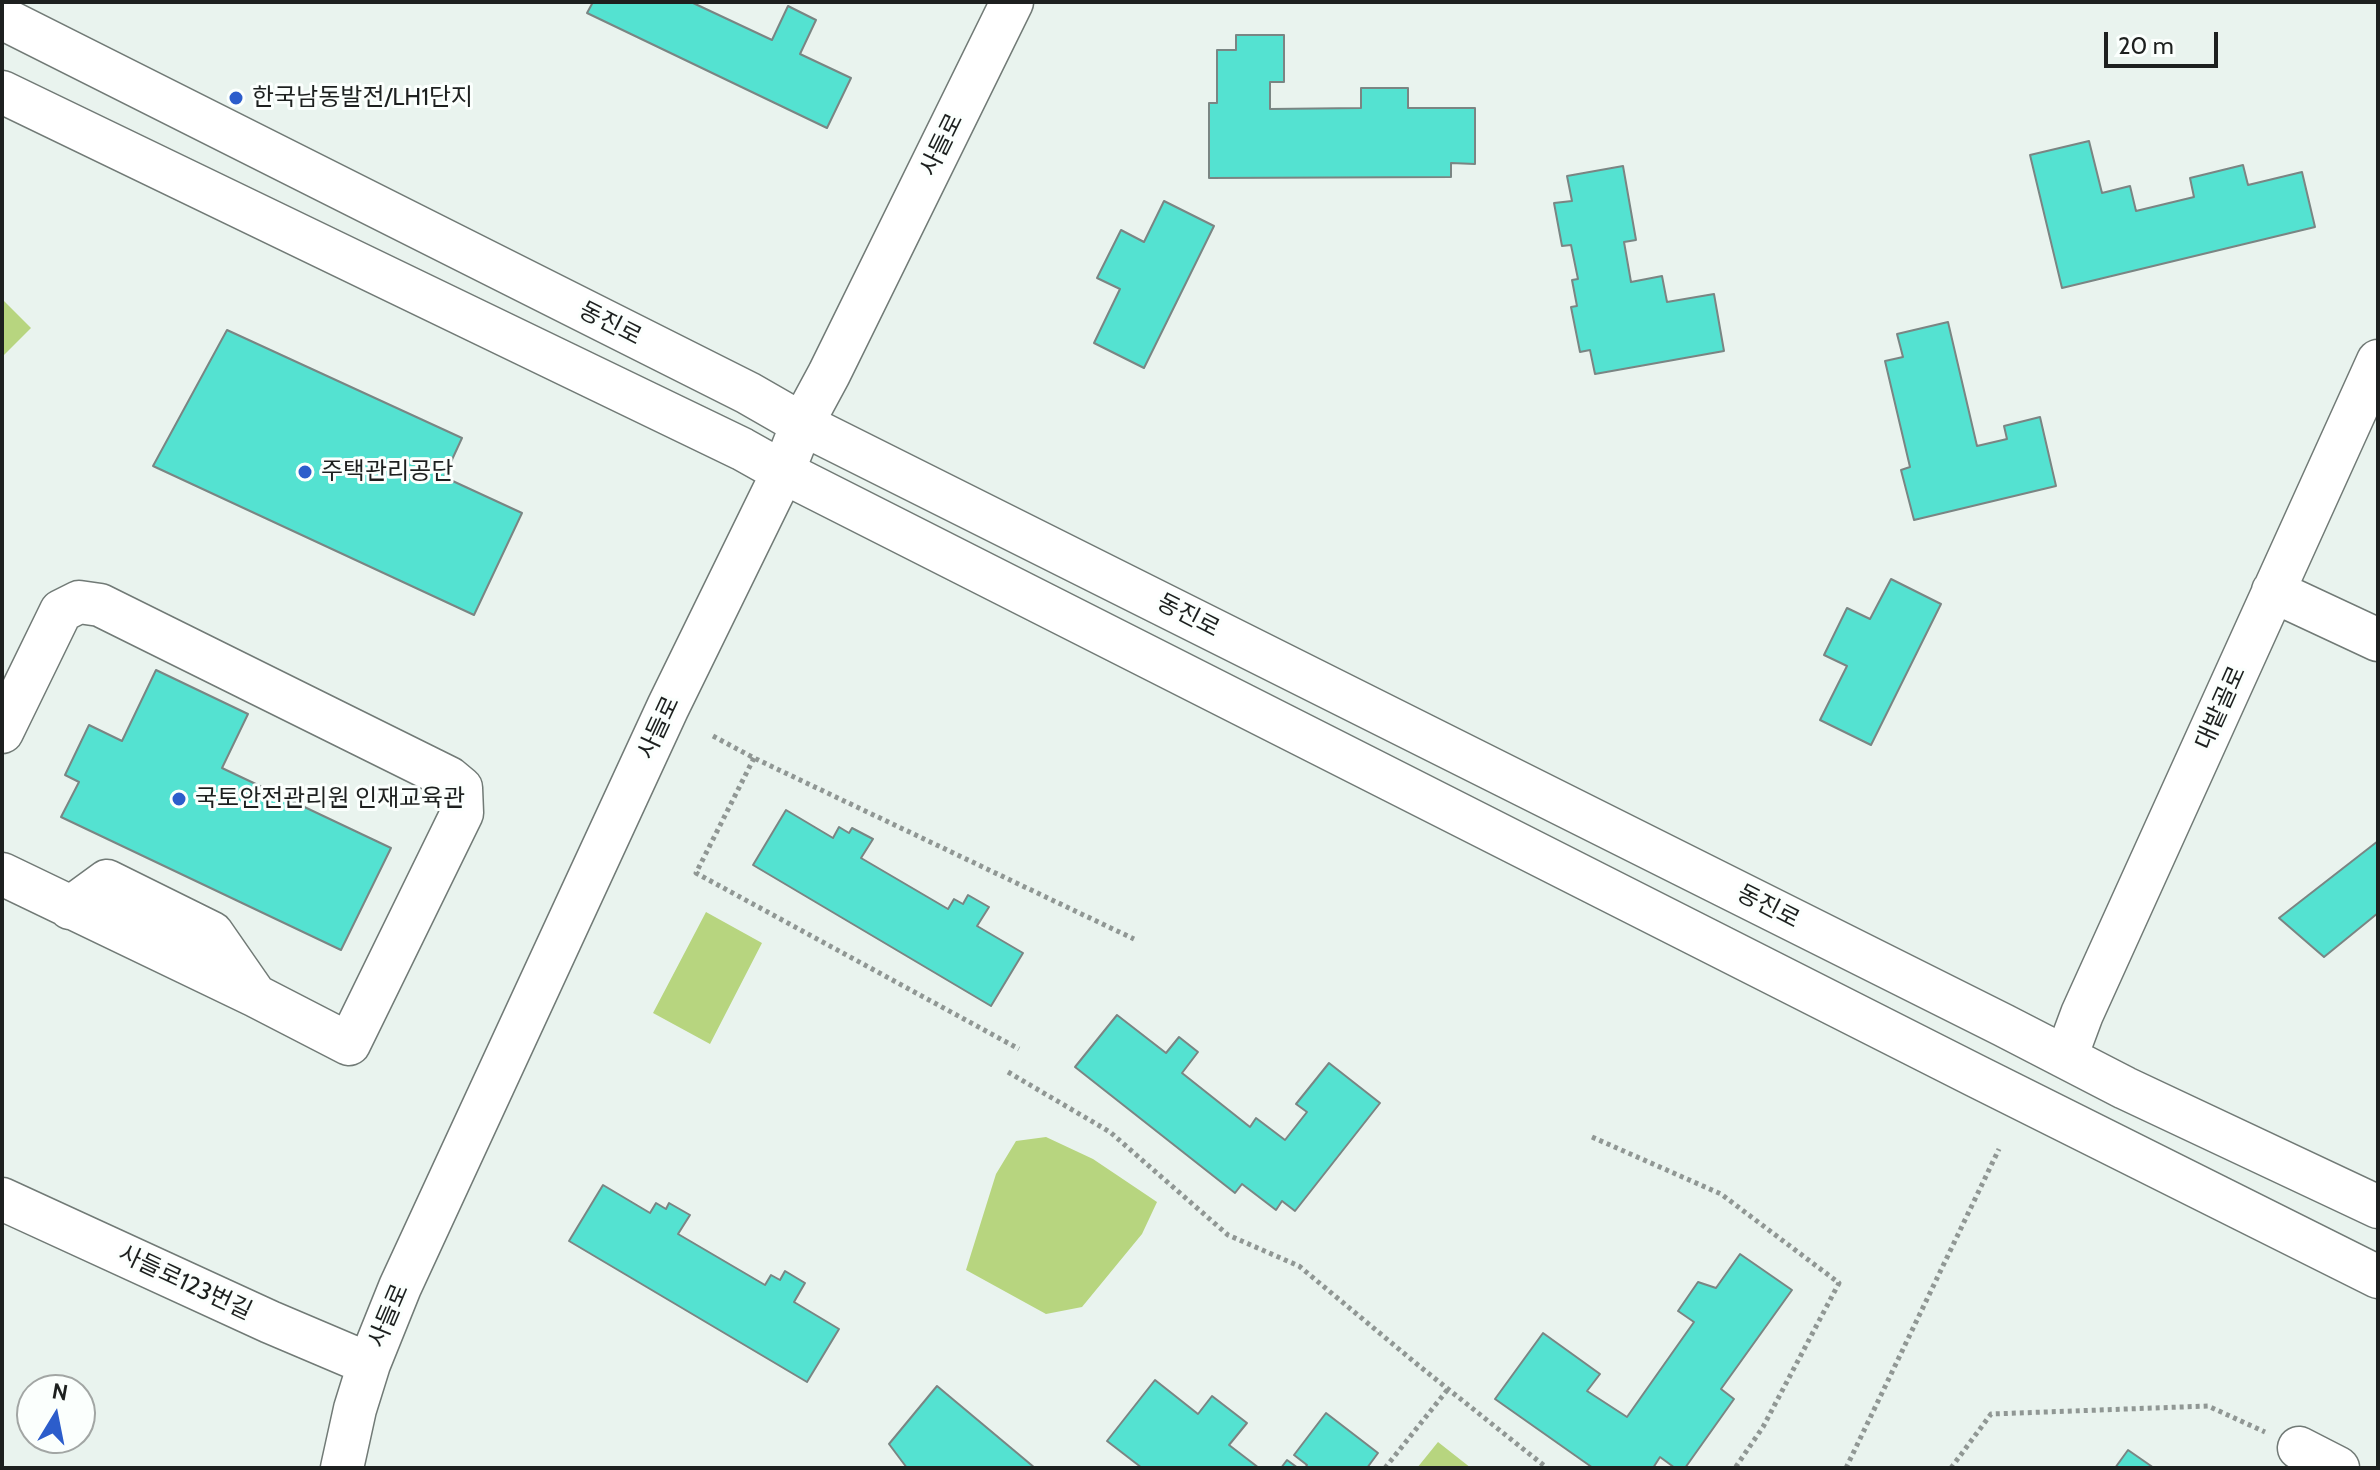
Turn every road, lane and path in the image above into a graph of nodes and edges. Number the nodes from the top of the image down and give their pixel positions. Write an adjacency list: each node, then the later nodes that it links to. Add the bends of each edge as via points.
1 (1012, 2): 5 (street, 사들로, via 836,360)
2 (2, 18): 5 (street, 동진로)
3 (2, 92): 6 (street)
4 (2378, 361): 10 (street, 대밭골로)
5 (797, 406): 7 (street, 사들로); 18 (street, 동진로, via 845,444)
6 (742, 449): 7 (street); 9 (street)
7 (783, 472): 8 (street); 9 (street, 사들로)
8 (828, 494): 9 (street); 27 (street)
9 (762, 515): 28 (street, 사들로, via 649,749)
10 (2273, 591): 11 (street); 17 (street, 대밭골로)
11 (2378, 640)
12 (2, 732): 15 (street, via 61,611 79,602 100,605 449,778 461,788 462,813 349,1044)
13 (713, 736): 14 (path)
14 (754, 758): 16 (path); 19 (path, via 696,873)
15 (2, 874)
16 (1134, 939)
17 (2082, 1014): 18 (street); 20 (street, 대밭골로); 22 (street)
18 (2012, 1029): 20 (street, 동진로)
19 (1019, 1049)
20 (2066, 1057): 22 (street, 동진로)
21 (1008, 1072): 29 (path, via 1110,1132 1228,1235 1299,1266)
22 (2125, 1088): 26 (street, 동진로)
23 (1592, 1137): 34 (path, via 1721,1194 1839,1283 1763,1427)
24 (1999, 1149): 35 (path)
25 (2, 1199): 28 (street, 사들로123번길)
26 (2378, 1207)
27 (2378, 1277)
28 (369, 1364): 31 (street, 사들로)
29 (1448, 1389): 32 (path); 33 (path)
30 (2299, 1448): 36 (path, via 2208,1406 1991,1414); 37 (street)
31 (342, 1468)
32 (1385, 1468)
33 (1547, 1468)
34 (1735, 1468)
35 (1846, 1468)
36 (1951, 1468)
37 (2338, 1468)

